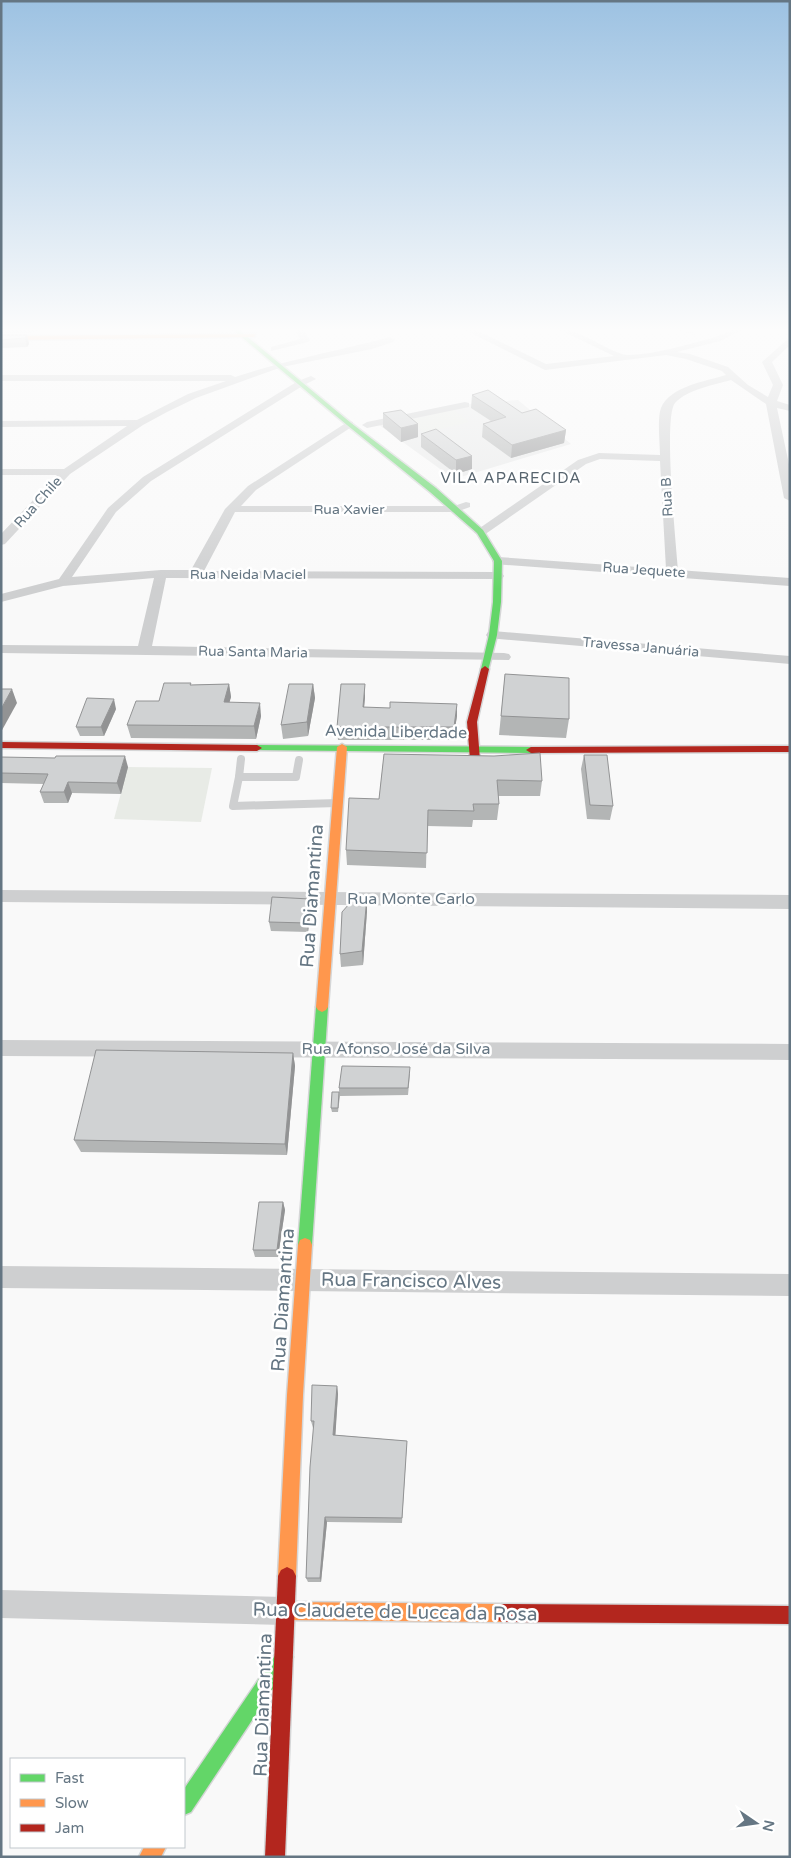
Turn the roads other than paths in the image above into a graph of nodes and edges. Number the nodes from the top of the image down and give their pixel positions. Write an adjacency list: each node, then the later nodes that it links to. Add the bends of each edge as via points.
1 (153, 416): 8 (street, Rua Chile)
2 (250, 416): 27 (street, via 146,480 112,510)
3 (341, 416): 10 (main road)
4 (354, 416): 11 (main road)
5 (413, 416): 11 (street)
6 (666, 416): 12 (street, Rua B)
7 (774, 416): 13 (street)
8 (139, 423): 9 (street); 15 (street, Rua Chile)
9 (1, 424)
10 (349, 424): 17 (main road); 18 (street, via 252,488)
11 (367, 425): 17 (main road)
12 (665, 458): 19 (street, via 600,456 582,462); 22 (street, Rua B)
13 (785, 459): 16 (street)
14 (1, 472): 15 (street)
15 (66, 472): 20 (street, Rua Chile)
16 (790, 498)
17 (461, 507): 18 (street, Rua Xavier); 19 (main road)
18 (231, 509): 23 (street)
19 (484, 529): 21 (main road)
20 (1, 541)
21 (505, 561): 22 (street, Rua Jequete); 25 (main road); 26 (main road)
22 (672, 572): 28 (street, Rua Jequete)
23 (196, 573): 24 (street, Rua Neida Maciel); 25 (street, Rua Neida Maciel)
24 (161, 574): 27 (street, Rua Neida Maciel); 32 (street)
25 (498, 576): 31 (main road)
26 (512, 576)
27 (63, 582): 29 (street, Rua Neida Maciel)
28 (790, 582)
29 (1, 598)
30 (508, 632): 31 (street, Travessa Januária); 35 (street, Travessa Januária); 36 (main road)
31 (492, 635): 34 (main road)
32 (144, 650): 33 (street, Rua Santa Maria); 34 (street, Rua Santa Maria)
33 (3, 653)
34 (487, 657): 36 (street, Rua Santa Maria); 42 (main road, via 472,722)
35 (790, 660)
36 (503, 662)
37 (485, 732): 42 (main road)
38 (1, 745): 39 (main road, Avenida Liberdade)
39 (342, 747): 42 (main road, Avenida Liberdade); 46 (main road, Rua Diamantina)
40 (577, 748): 41 (main road, Avenida Liberdade); 42 (main road, Avenida Liberdade); 47 (main road)
41 (790, 749)
42 (476, 755): 46 (main road, Avenida Liberdade); 47 (main road, Avenida Liberdade)
43 (184, 759): 44 (main road, Avenida Liberdade)
44 (241, 759): 45 (main road, Avenida Liberdade); 49 (lane)
45 (299, 760): 46 (main road, Avenida Liberdade); 49 (lane, via 296,777)
46 (340, 760): 50 (main road, Rua Diamantina)
47 (579, 760): 48 (main road, Avenida Liberdade)
48 (694, 761)
49 (239, 777): 50 (lane, via 234,806)
50 (337, 803): 52 (main road, Rua Diamantina)
51 (1, 896): 52 (street, Rua Monte Carlo)
52 (330, 898): 53 (street, Rua Monte Carlo); 55 (main road, Rua Diamantina)
53 (790, 902)
54 (1, 1048): 55 (street, Rua Afonso José da Silva)
55 (319, 1048): 56 (street, Rua Afonso José da Silva); 58 (main road, Rua Diamantina)
56 (790, 1052)
57 (1, 1277): 58 (street, Rua Francisco Alves)
58 (302, 1279): 59 (street, Rua Francisco Alves); 61 (main road, Rua Diamantina)
59 (790, 1286)
60 (1, 1604): 61 (street, Rua Claudete de Lucca da Rosa)
61 (284, 1611): 62 (main road, Rua Claudete de Lucca da Rosa); 63 (main road, Rua Diamantina)
62 (790, 1615)
63 (284, 1657): 64 (main road); 65 (main road, Rua Diamantina)
64 (185, 1804)
65 (274, 1857)

